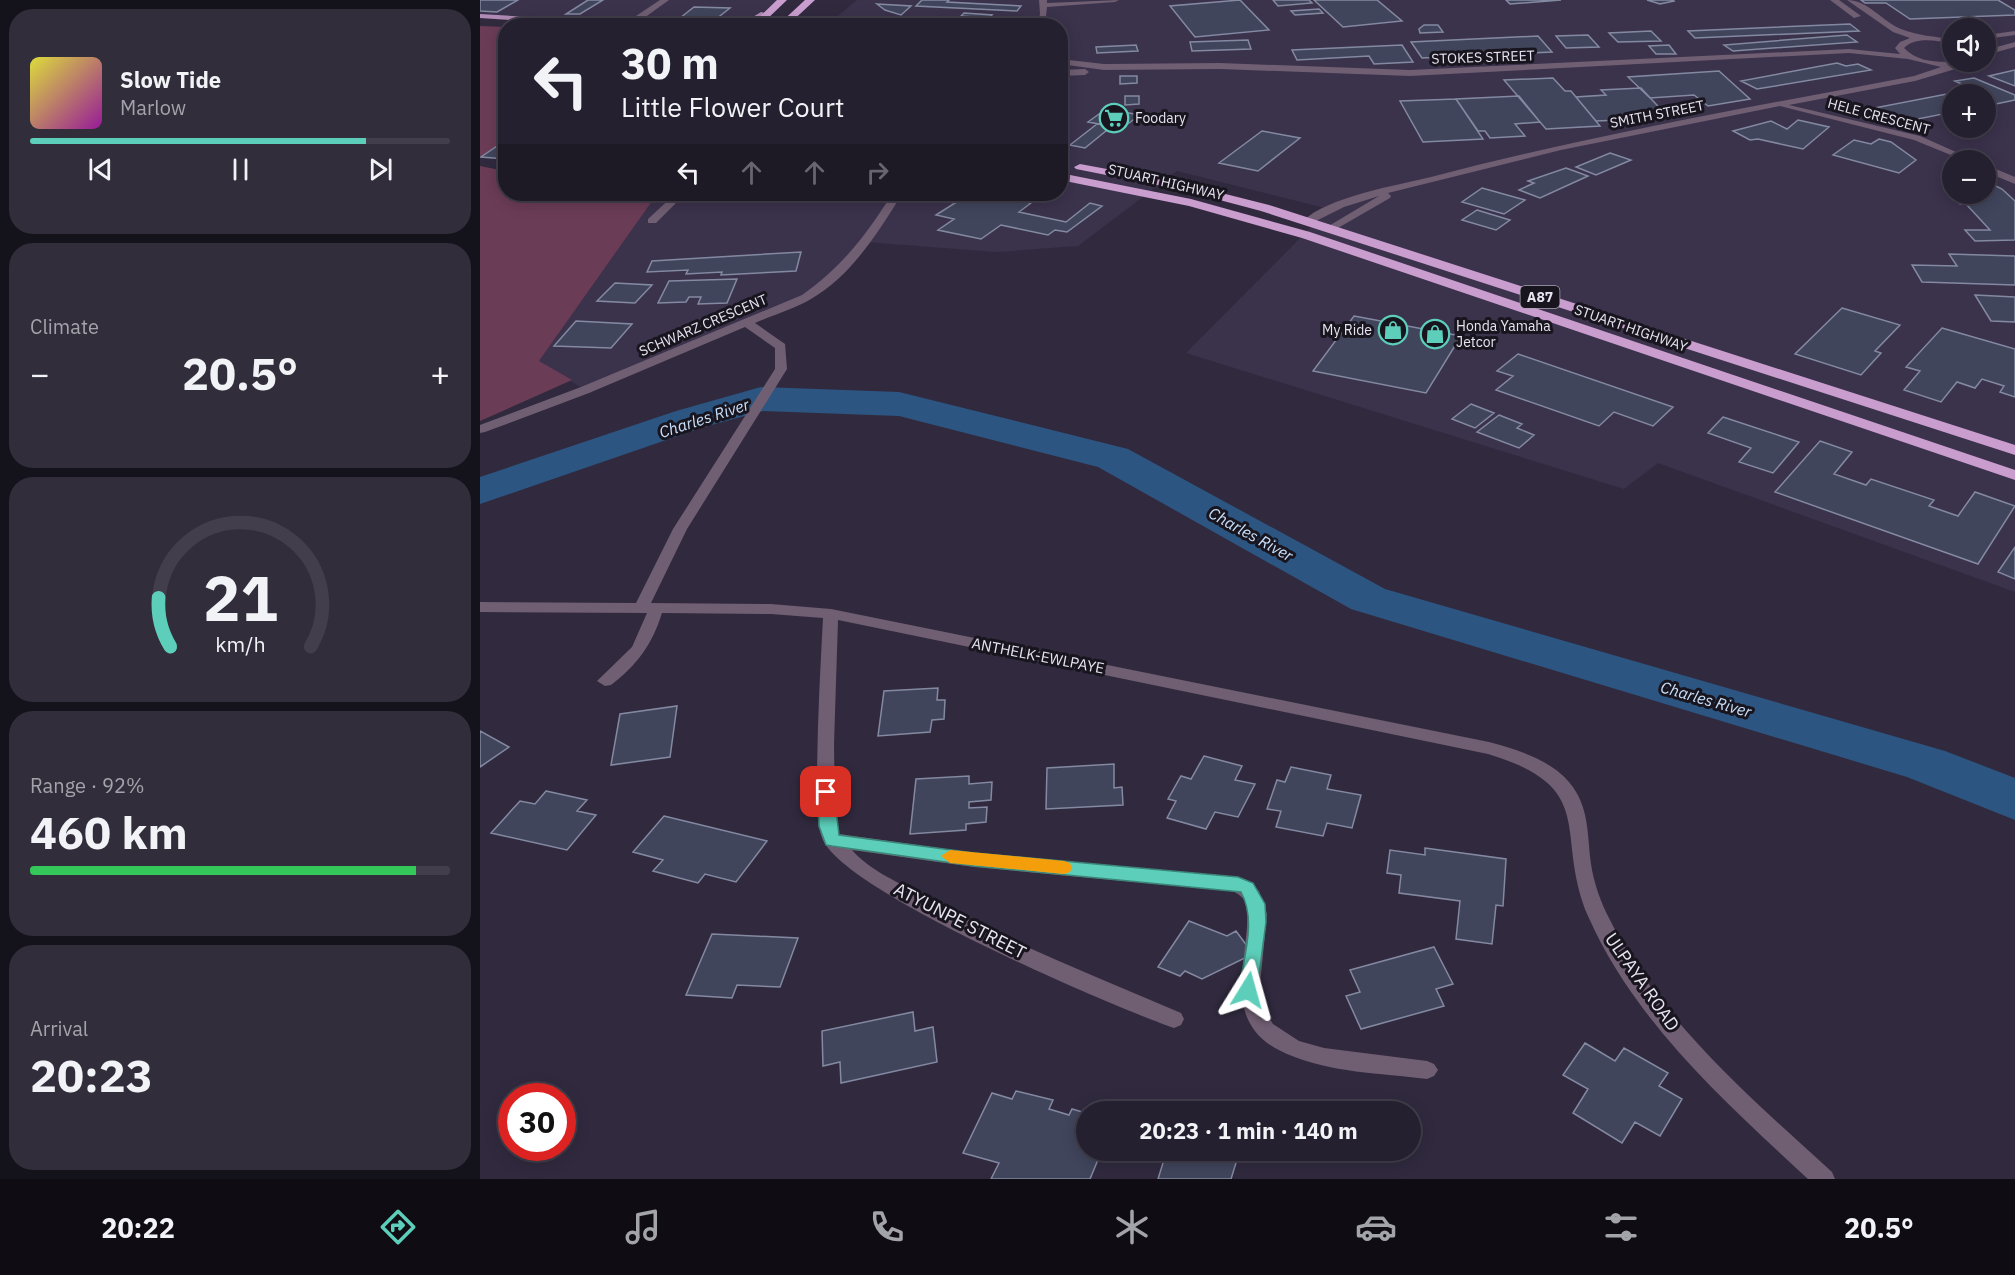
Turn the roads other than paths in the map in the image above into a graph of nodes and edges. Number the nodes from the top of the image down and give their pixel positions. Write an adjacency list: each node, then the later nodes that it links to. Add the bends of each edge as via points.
1 (665, 0): 9 (street)
2 (782, 0): 8 (highway)
3 (810, 0): 12 (highway)
4 (1115, 0): 7 (street)
5 (1834, 0): 17 (street)
6 (1851, 0): 21 (street, via 1896,30)
7 (1044, 3): 13 (street)
8 (764, 14): 10 (main road); 11 (highway)
9 (639, 18)
10 (757, 18)
11 (761, 18)
12 (790, 18)
13 (1042, 18)
14 (480, 19): 15 (main road); 16 (main road)
15 (498, 20)
16 (498, 20)
17 (1863, 20)
18 (1871, 25): 23 (street)
19 (2015, 33): 20 (street)
20 (1996, 36)
21 (1925, 39): 22 (street); 23 (street, STOKES STREET)
22 (1942, 40)
23 (1903, 43): 26 (street, STOKES STREET); 27 (street, via 1899,48)
24 (2015, 44): 25 (street)
25 (1996, 50)
26 (1823, 52): 27 (street, STOKES STREET, via 1869,51); 30 (street, STOKES STREET, via 1446,73)
27 (1910, 57): 29 (street, STOKES STREET); 33 (street, SMITH STREET, via 1918,67 1915,72)
28 (1068, 62): 30 (street)
29 (1942, 64)
30 (1145, 67): 32 (street)
31 (1942, 70): 33 (street, SMITH STREET)
32 (1068, 73)
33 (1881, 84): 34 (street, SMITH STREET)
34 (1778, 104): 35 (street, HELE CRESCENT, via 1917,138); 38 (street, SMITH STREET, via 1536,152)
35 (1946, 150)
36 (1068, 166): 44 (highway, STUART HIGHWAY / A87, via 1193,190)
37 (1996, 172): 40 (street)
38 (1440, 177): 44 (street, SMITH STREET, via 1351,200); 45 (street, SMITH STREET, via 1388,195)
39 (1068, 178): 46 (highway, STUART HIGHWAY / A87, via 1191,203)
40 (2015, 181)
41 (672, 201): 43 (street)
42 (892, 201): 48 (street, SCHWARZ CRESCENT, via 842,272 806,297)
43 (651, 221)
44 (1308, 221): 45 (highway, STUART HIGHWAY / A87); 46 (highway)
45 (1331, 229): 47 (highway); 50 (highway, STUART HIGHWAY / A87)
46 (1292, 232): 47 (highway, STUART HIGHWAY / A87)
47 (1315, 238): 51 (highway, STUART HIGHWAY / A87)
48 (746, 322): 49 (street, SCHWARZ CRESCENT, via 585,390); 53 (street, via 781,347 781,369 680,529)
49 (480, 429)
50 (2015, 450)
51 (2015, 475)
52 (480, 607): 53 (street, ANTHELK-EWLPAYE)
53 (649, 608): 54 (street, ANTHELK-EWLPAYE, via 771,609); 55 (street, via 646,638 636,656)
54 (831, 614): 56 (street, ANTHELK-EWLPAYE, via 1489,748 1545,770); 57 (street, via 824,755)
55 (605, 681)
56 (1574, 801): 60 (street, ULPAYA ROAD, via 1580,819 1584,874 1599,919 1624,963 1670,1028)
57 (832, 840): 58 (street, ATYUNPE STREET, via 868,873 934,912); 59 (street, via 974,860 1238,884 1252,892 1257,904 1248,990 1259,1023 1291,1047 1320,1055)
58 (1174, 1019)
59 (1427, 1070)
60 (1824, 1179)

